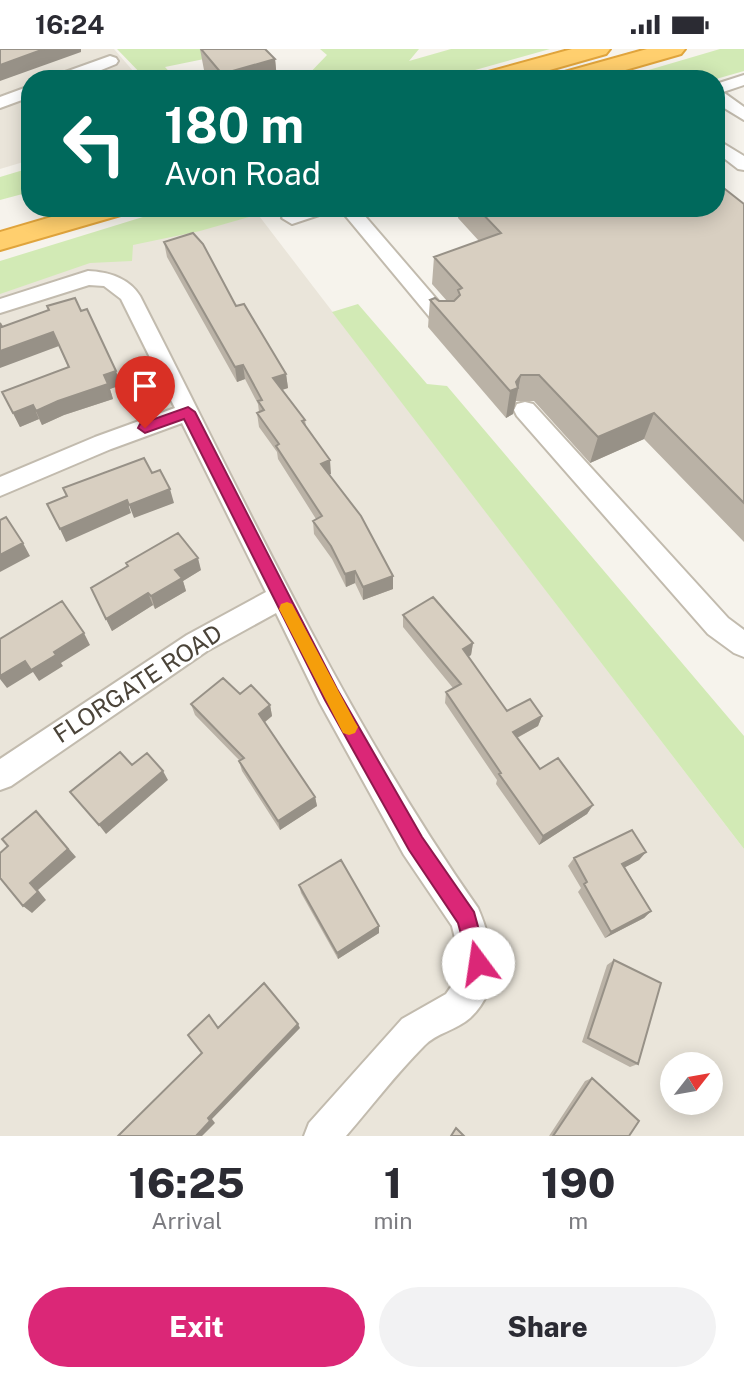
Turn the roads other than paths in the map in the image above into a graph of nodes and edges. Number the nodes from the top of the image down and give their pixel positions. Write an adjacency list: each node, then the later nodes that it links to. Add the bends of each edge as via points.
1 (597, 49): 5 (highway)
2 (673, 49): 6 (highway)
3 (110, 61): 4 (street)
4 (86, 70)
5 (522, 70)
6 (600, 70)
7 (744, 81): 8 (street)
8 (725, 86)
9 (21, 95): 11 (street)
10 (725, 101): 12 (street)
11 (0, 103)
12 (744, 115)
13 (725, 150): 14 (street)
14 (744, 165)
15 (21, 209): 16 (highway)
16 (0, 215)
17 (83, 217): 21 (highway)
18 (295, 217): 20 (street)
19 (356, 217): 23 (street)
20 (292, 218)
21 (0, 241)
22 (0, 306): 25 (street, via 101,278 118,283 130,296)
23 (444, 321)
24 (525, 409): 28 (street, via 718,626)
25 (188, 412): 26 (street); 27 (street)
26 (0, 487)
27 (281, 597): 29 (street, FLORGATE ROAD, via 197,643); 30 (street, via 415,844 467,919 478,963 472,986 458,1006 414,1031)
28 (744, 645)
29 (0, 776)
30 (322, 1136)

